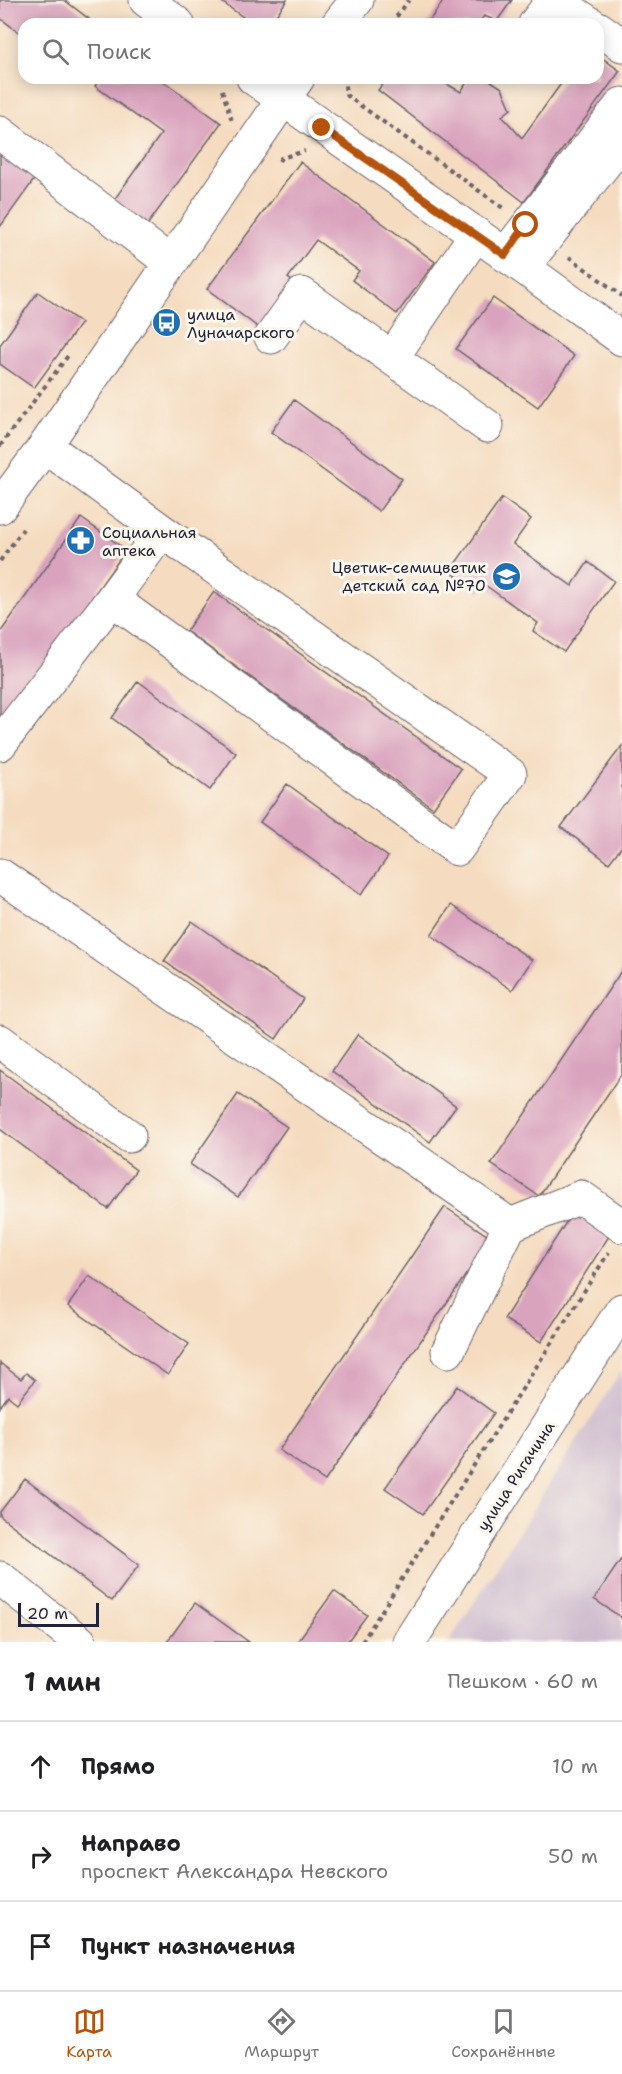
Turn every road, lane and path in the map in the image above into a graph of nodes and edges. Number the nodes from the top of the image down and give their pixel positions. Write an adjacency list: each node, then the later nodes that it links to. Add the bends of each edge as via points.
1 (146, 0): 5 (main road)
2 (357, 0): 6 (main road)
3 (409, 0): 7 (path)
4 (554, 0): 8 (main road); 9 (main road)
5 (170, 18)
6 (343, 18)
7 (396, 18)
8 (540, 18)
9 (582, 18)
10 (604, 32): 11 (main road)
11 (622, 45)
12 (274, 84): 14 (main road)
13 (346, 84): 20 (path, via 346,96)
14 (291, 89): 21 (main road); 23 (main road)
15 (222, 90): 17 (path)
16 (622, 104): 20 (main road)
17 (232, 121)
18 (0, 133): 23 (main road)
19 (622, 142): 20 (main road)
20 (536, 233): 22 (main road); 24 (path)
21 (476, 234): 22 (main road); 27 (main road)
22 (514, 261): 26 (main road)
23 (171, 263): 29 (main road)
24 (622, 296)
25 (271, 337): 27 (main road, via 302,294)
26 (622, 339)
27 (392, 358): 28 (main road)
28 (487, 426)
29 (45, 446): 30 (main road); 31 (main road)
30 (0, 507)
31 (162, 531): 32 (main road); 32 (main road, via 510,774 457,849)
32 (112, 599): 33 (main road)
33 (0, 744)
34 (0, 875): 37 (main road)
35 (0, 1041): 36 (main road)
36 (129, 1136)
37 (510, 1225): 38 (main road, via 581,1197); 40 (main road)
38 (616, 1239): 43 (path)
39 (622, 1310): 44 (main road, улица Ригачина)
40 (448, 1350)
41 (0, 1578): 42 (main road)
42 (80, 1642)
43 (362, 1642)
44 (409, 1642)

